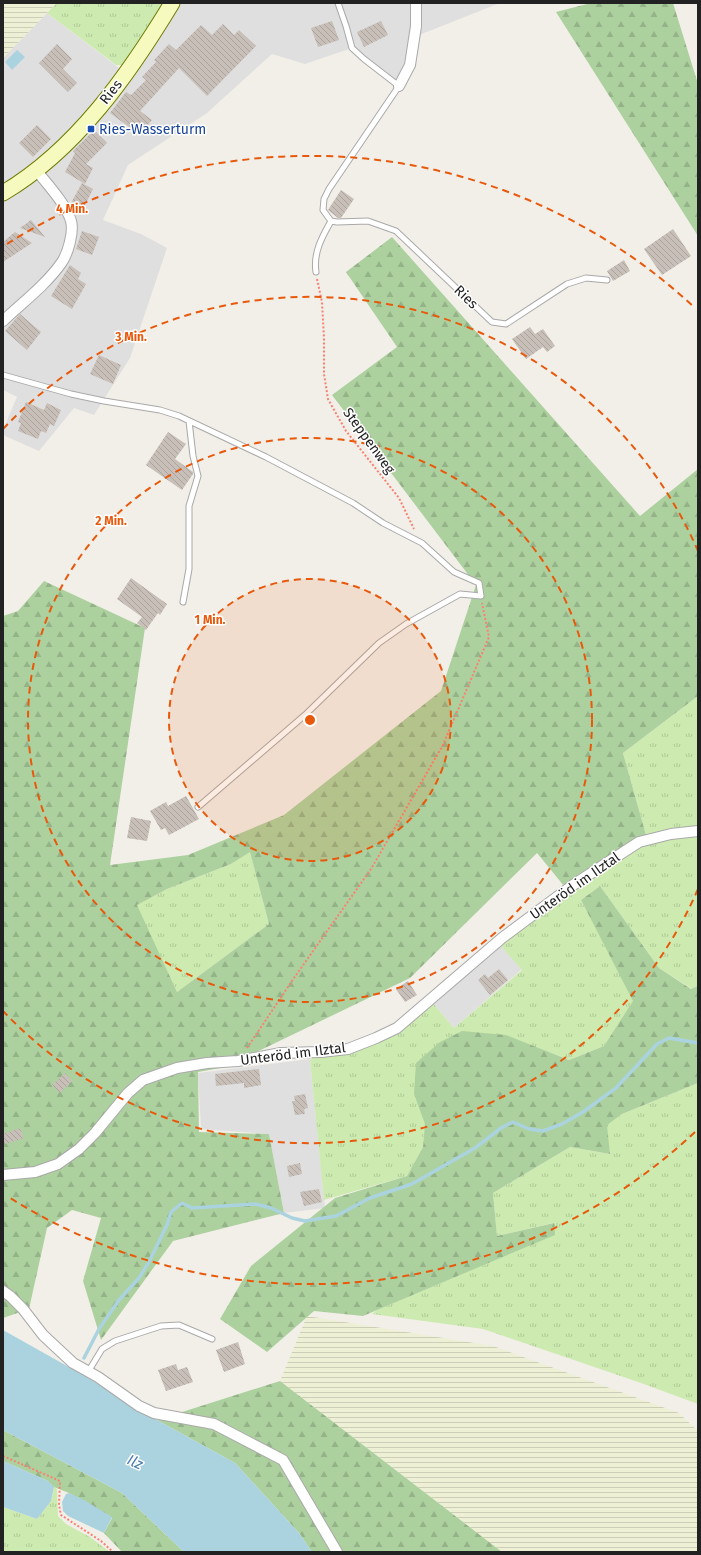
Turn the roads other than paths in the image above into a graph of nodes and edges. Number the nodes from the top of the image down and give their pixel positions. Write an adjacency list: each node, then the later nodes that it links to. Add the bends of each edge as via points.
1 (172, 3): 5 (street, Ries, via 145,47 106,99)
2 (338, 3): 4 (lane, via 352,48)
3 (416, 3): 4 (street, via 416,26 410,65)
4 (399, 86): 7 (lane, via 328,189 323,210)
5 (36, 170): 6 (street, Ries); 10 (street, via 72,222 69,245 62,261 45,281)
6 (3, 192)
7 (331, 221): 8 (lane, via 316,252); 9 (lane, Ries, via 368,221 396,231 492,322 506,324 567,284 586,278)
8 (316, 272)
9 (607, 280)
10 (3, 321)
11 (3, 375): 12 (lane, via 97,400 160,410)
12 (188, 421): 13 (lane, via 198,476 188,506 189,569); 14 (lane, via 266,457 353,502 383,523 422,543 454,572 479,583 481,596 460,594 406,624 379,643 305,715)
13 (183, 602)
14 (198, 807)
15 (698, 831): 16 (street, Unteröd im Ilztal, via 639,842 573,885 502,938 397,1028 348,1049 281,1053 238,1061 207,1063 177,1068 143,1080 128,1093 79,1149 58,1164 35,1172)
16 (3, 1175)
17 (3, 1291): 19 (street, via 23,1309 43,1335 73,1363)
18 (212, 1340): 19 (lane, via 179,1325 161,1326 115,1341 102,1349)
19 (88, 1372): 20 (street, via 154,1413 214,1424 283,1460)
20 (337, 1552)

